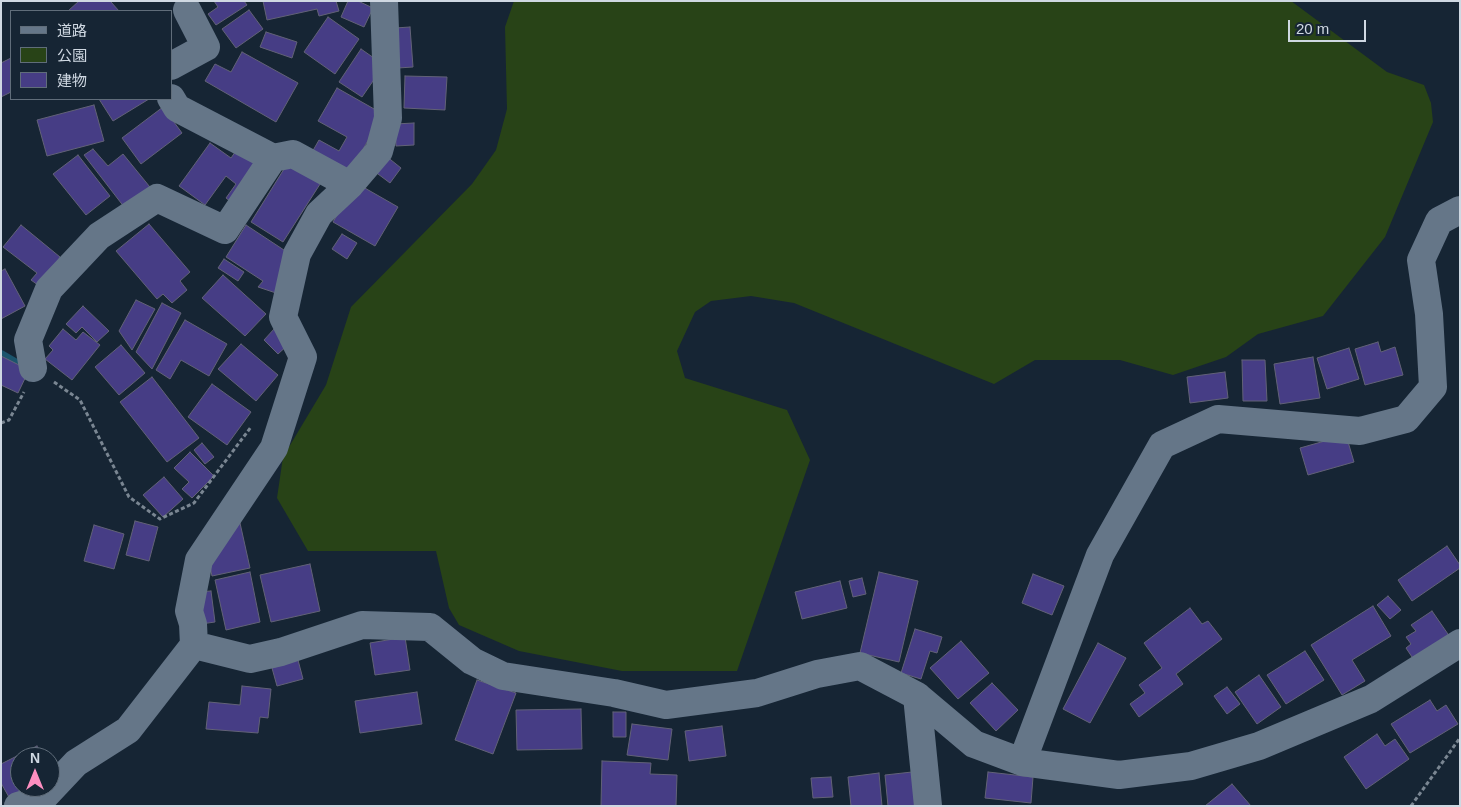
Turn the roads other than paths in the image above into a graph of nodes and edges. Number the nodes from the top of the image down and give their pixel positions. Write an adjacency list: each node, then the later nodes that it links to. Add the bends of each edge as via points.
1 (384, 1): 6 (street, via 388,118 379,151)
2 (187, 10): 3 (street, via 206,47)
3 (172, 65)
4 (172, 99): 5 (street, via 178,108)
5 (273, 158): 6 (street, via 293,154); 8 (street, via 225,230 158,198 99,236 49,289 28,340)
6 (350, 185): 10 (street, via 319,214 297,254 283,317 303,357 274,448 198,560 189,611)
7 (1460, 210): 12 (street, via 1439,222 1421,260 1429,314 1433,387 1406,419 1360,431 1218,419 1162,445 1100,554)
8 (33, 368)
9 (1460, 643): 12 (street, via 1371,699 1259,746 1191,766 1119,774)
10 (194, 645): 11 (street, via 250,659 362,625 430,627 472,662 503,676 614,693 666,705 757,693 817,674 860,666); 13 (street, via 128,730 76,763 42,799)
11 (917, 696): 12 (street, via 974,744); 14 (street)
12 (1022, 762)
13 (18, 806)
14 (928, 806)

